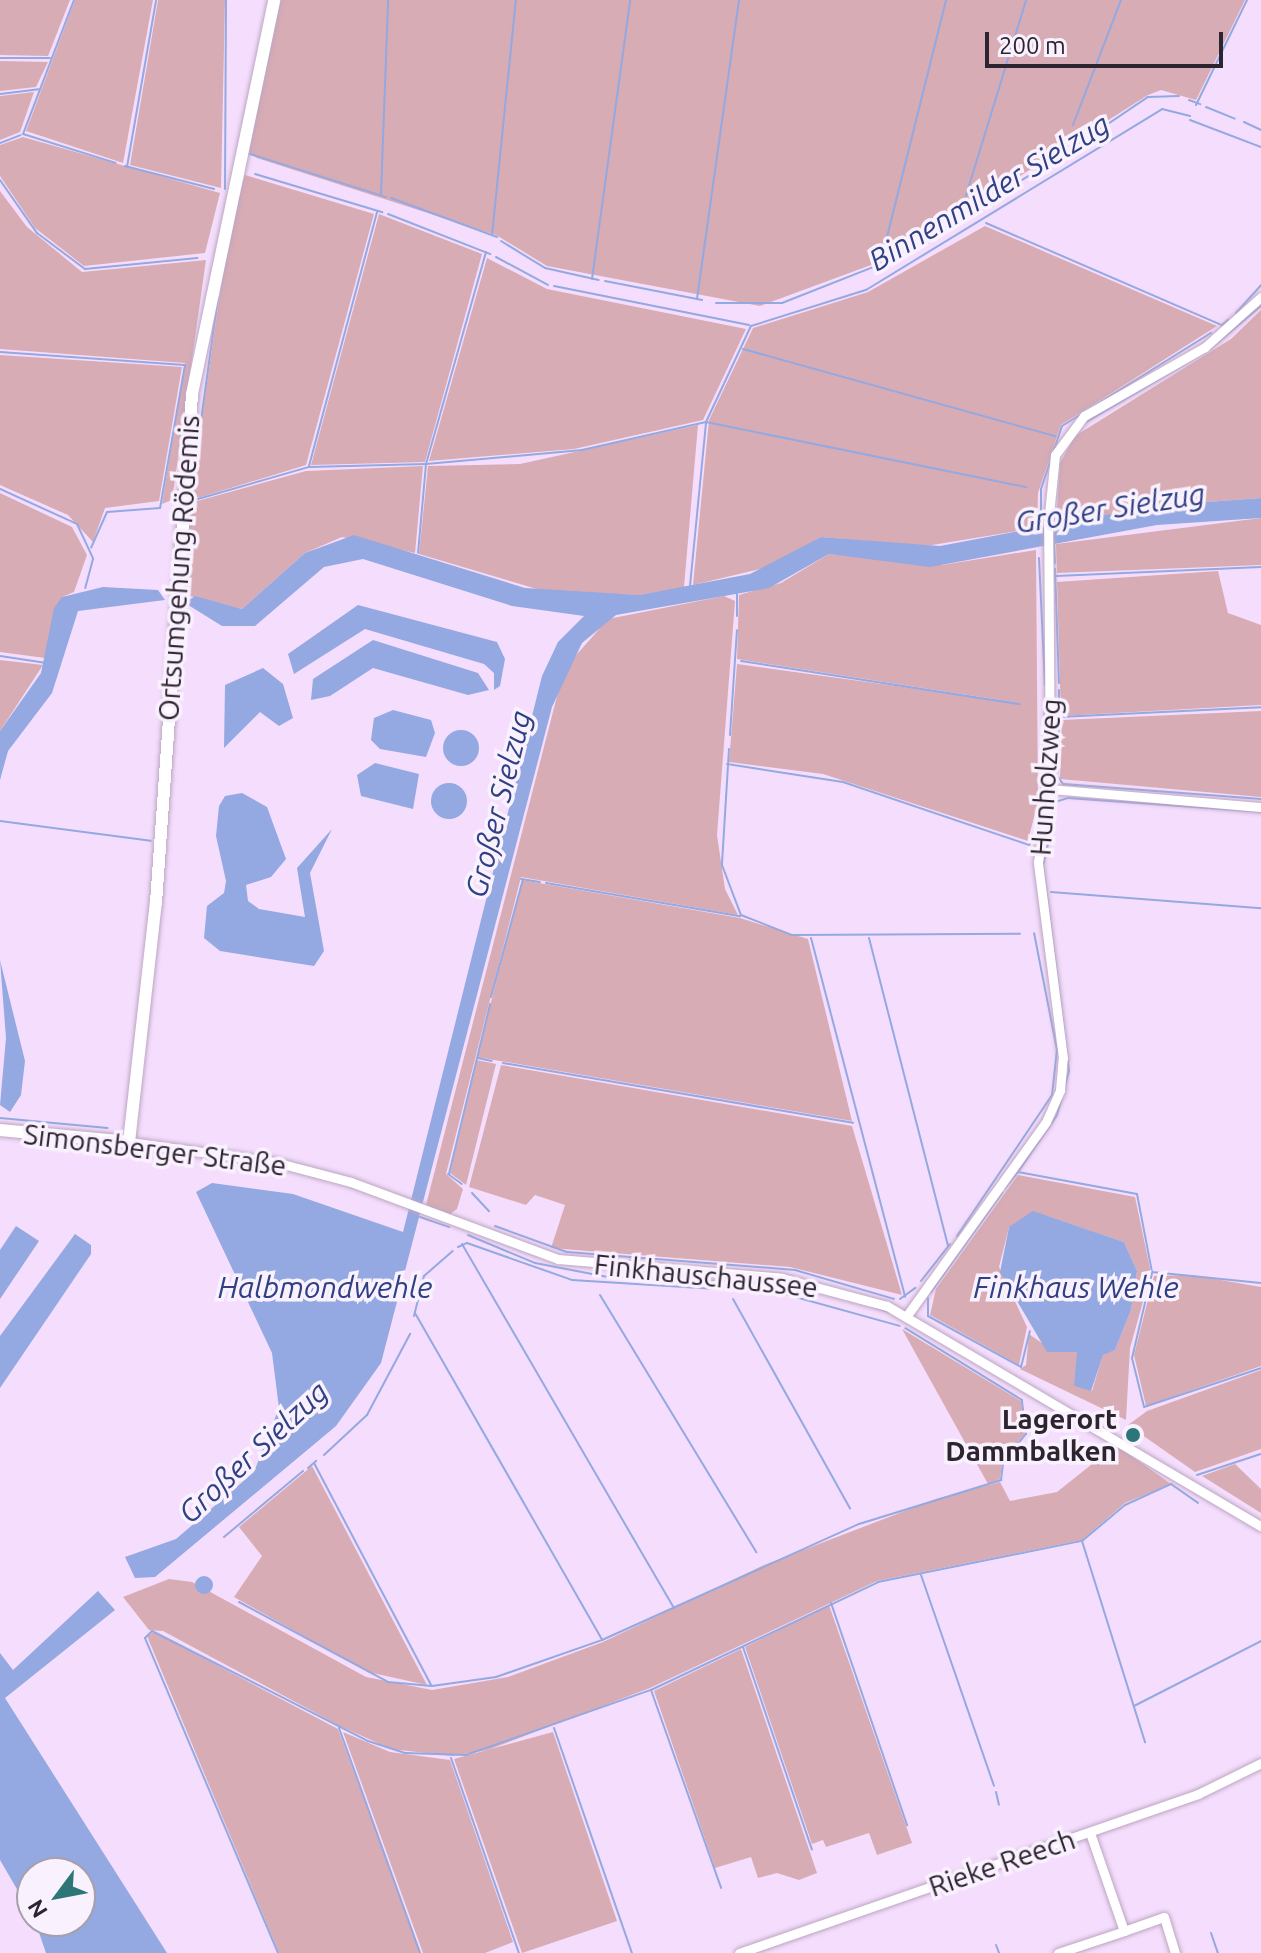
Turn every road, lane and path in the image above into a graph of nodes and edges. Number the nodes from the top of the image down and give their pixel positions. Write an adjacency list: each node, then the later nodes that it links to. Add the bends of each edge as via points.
1 (274, 0): 6 (main road, Ortsumgehung Rödemis, via 192,394 155,916)
2 (1261, 297): 3 (street, Hunholzweg, via 1205,347 1084,416 1064,437 1050,476 1048,524)
3 (1050, 789): 4 (street); 8 (street, Hunholzweg, via 1038,862 1063,1058 1060,1090 1046,1122)
4 (1261, 807)
5 (0, 1130): 6 (main road, Simonsberger Straße)
6 (129, 1142): 7 (street, Simonsberger Straße, via 275,1162)
7 (434, 1214): 8 (street, Finkhauschaussee, via 558,1259 782,1278)
8 (908, 1314): 9 (street, Finkhauschaussee)
9 (1261, 1526)
10 (1261, 1763): 11 (street, Rieke Reech)
11 (1090, 1833): 12 (street); 13 (street, Rieke Reech)
12 (1124, 1931): 14 (street); 15 (street, via 1164,1917)
13 (739, 1953)
14 (1058, 1953)
15 (1175, 1953)

